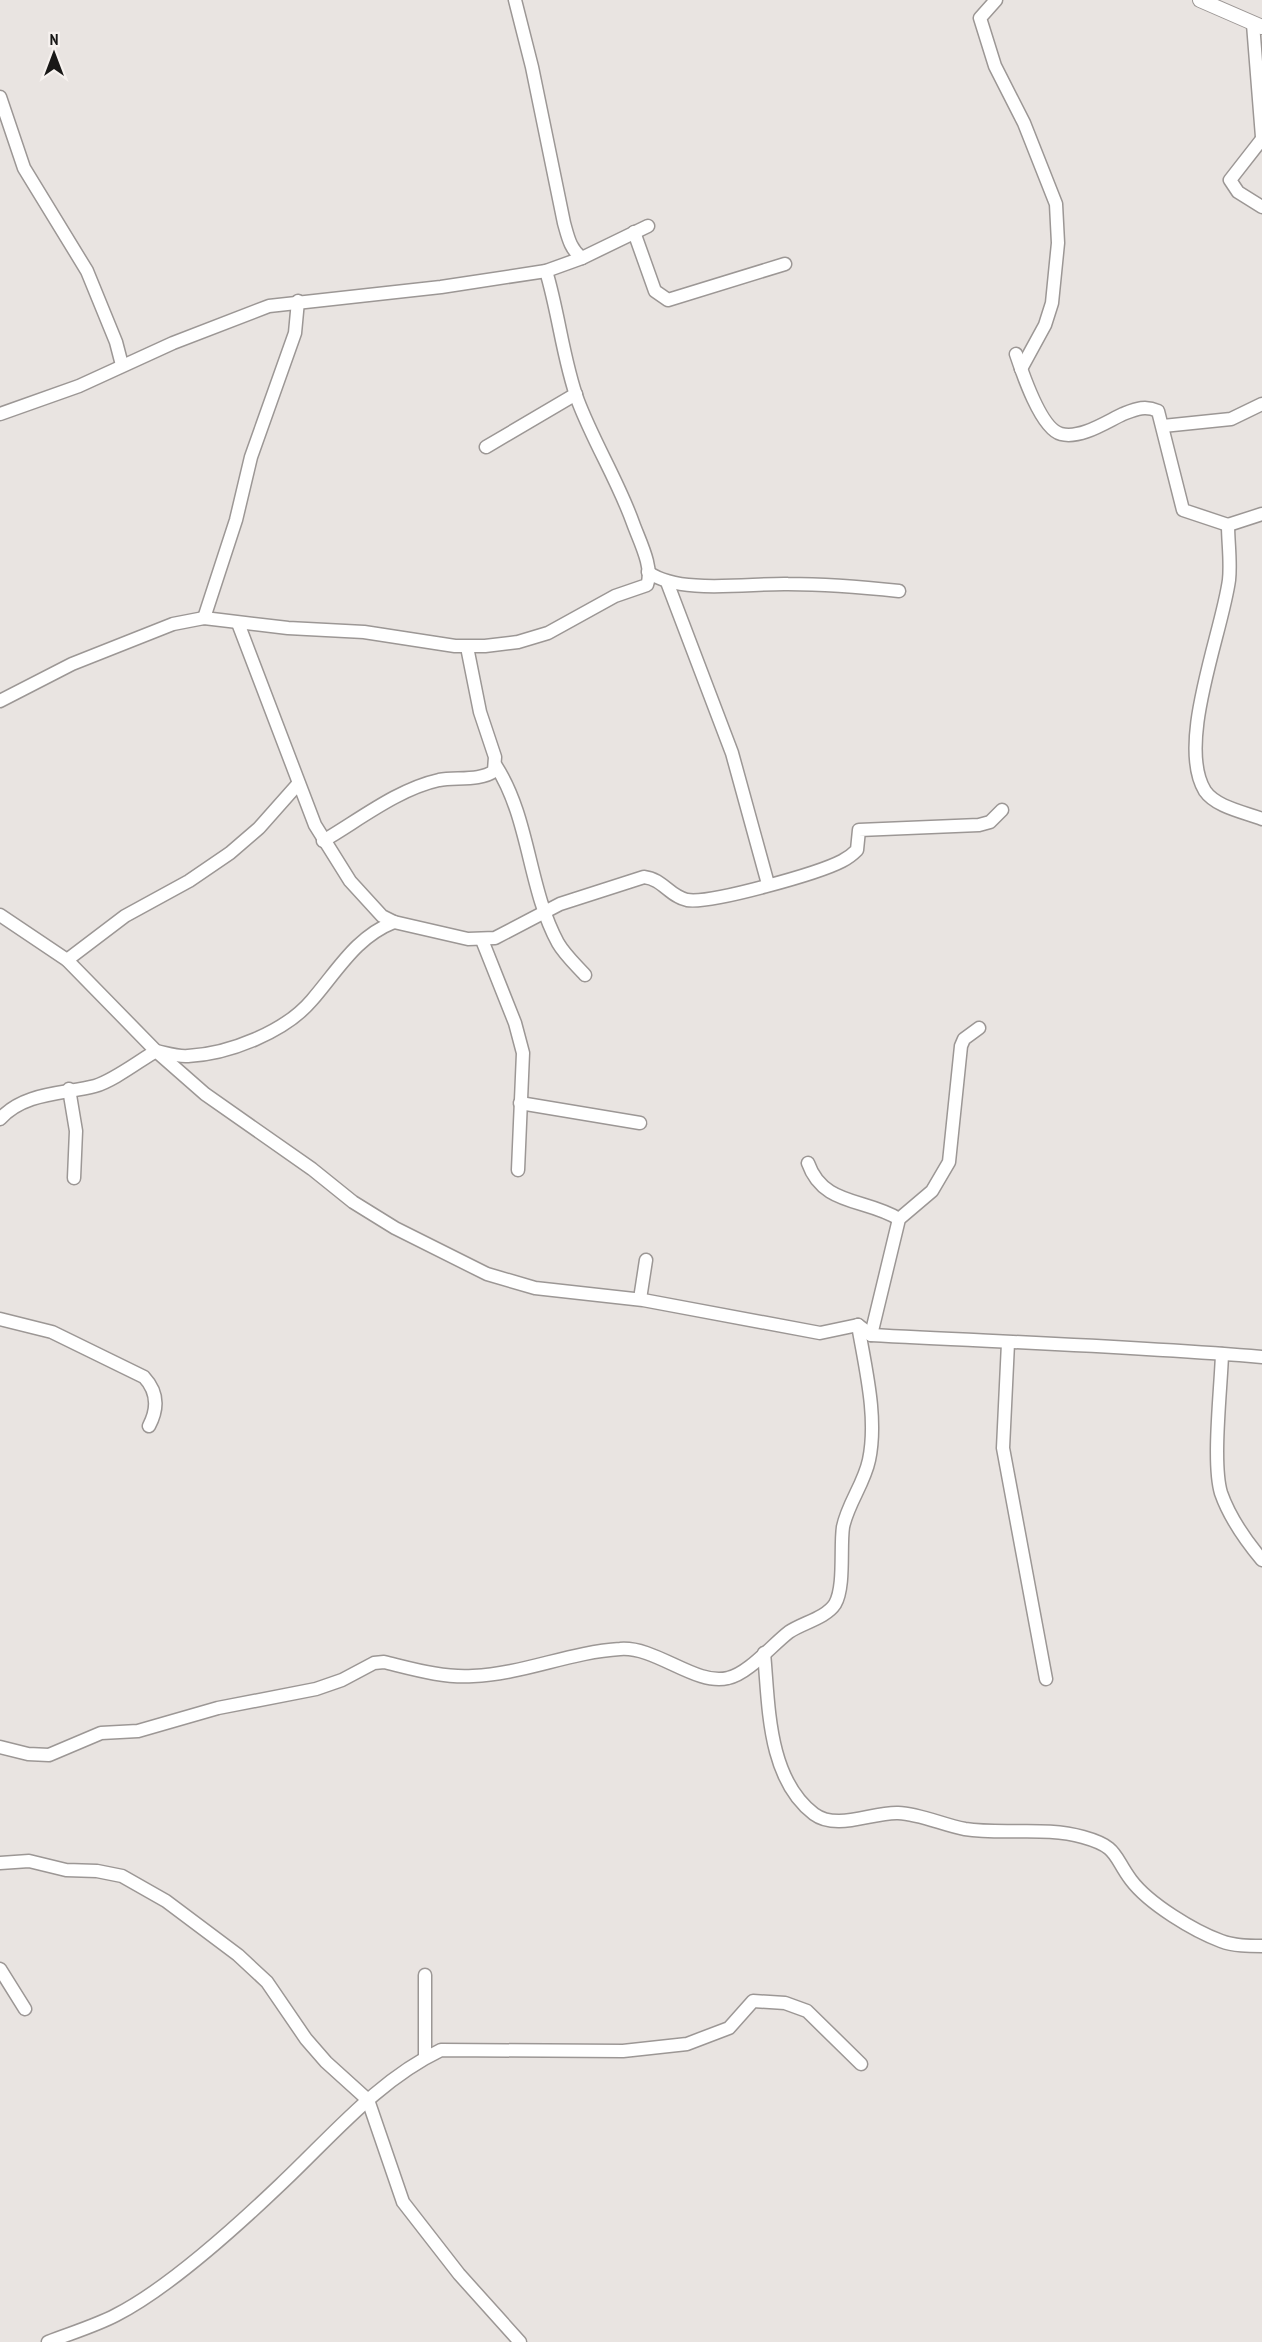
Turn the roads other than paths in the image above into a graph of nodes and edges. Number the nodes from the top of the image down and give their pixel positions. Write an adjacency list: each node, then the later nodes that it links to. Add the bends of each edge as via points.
1 (515, 0): 10 (street, via 564,223 570,242)
2 (996, 0): 16 (street, via 980,18 995,66 1024,123 1056,204 1058,243 1052,303)
3 (1200, 0): 4 (street)
4 (1257, 26): 6 (street)
5 (0, 97): 15 (street, via 24,168 87,271)
6 (1262, 138): 7 (street, via 1230,180 1238,192)
7 (1262, 207)
8 (648, 226): 9 (street)
9 (634, 232): 10 (street); 11 (street, via 655,291 668,300)
10 (582, 258): 12 (street)
11 (785, 264)
12 (546, 272): 13 (street); 17 (street)
13 (298, 301): 15 (street, via 260,309); 27 (street, via 295,333 251,457 236,520)
14 (1016, 354): 16 (street)
15 (122, 365): 19 (street, via 79,386)
16 (1021, 369): 20 (street, via 1040,411 1061,434 1085,432 1138,408 1158,411)
17 (576, 394): 21 (street); 24 (street, via 627,509)
18 (1262, 404): 20 (street, via 1231,419)
19 (0, 414)
20 (1163, 426): 23 (street, via 1183,510)
21 (486, 447)
22 (1262, 514): 23 (street)
23 (1228, 525): 34 (street, via 1229,578 1200,706 1197,766 1206,793 1221,804)
24 (648, 572): 25 (street); 29 (street, via 649,580 642,589 615,596 548,633 518,642)
25 (668, 582): 26 (street); 36 (street, via 732,753)
26 (898, 591)
27 (204, 618): 28 (street); 30 (street, via 146,633 72,664)
28 (238, 623): 29 (street, via 364,632); 32 (street)
29 (467, 647): 31 (street)
30 (0, 701)
31 (496, 766): 35 (street, via 490,774 439,780 417,788); 37 (street, via 509,787)
32 (298, 784): 35 (street); 41 (street, via 259,828 230,853 125,916)
33 (1002, 810): 36 (street, via 990,822 979,825 859,830 857,850 842,861)
34 (1262, 819)
35 (323, 841): 39 (street, via 369,904)
36 (768, 884): 37 (street, via 697,901 685,899 654,878 644,877)
37 (544, 911): 40 (street, via 525,925); 42 (street, via 558,944)
38 (0, 915): 41 (street)
39 (394, 922): 40 (street); 44 (street, via 360,941 310,1003 282,1027 258,1038 187,1056)
40 (482, 940): 46 (street, via 523,1053)
41 (67, 960): 44 (street)
42 (585, 975)
43 (979, 1028): 52 (street, via 961,1046 949,1162 932,1191)
44 (156, 1051): 45 (street, via 97,1085); 54 (street, via 205,1094 395,1228 487,1274 535,1288)
45 (69, 1089): 47 (street, via 23,1102); 51 (street, via 76,1131)
46 (520, 1102): 48 (street); 50 (street)
47 (0, 1119)
48 (640, 1124)
49 (808, 1163): 52 (street, via 821,1187)
50 (518, 1170)
51 (74, 1178)
52 (899, 1219): 57 (street)
53 (645, 1260): 54 (street)
54 (640, 1299): 56 (street, via 820,1333)
55 (0, 1319): 61 (street, via 52,1332 144,1377 155,1398 156,1413)
56 (858, 1325): 57 (street); 63 (street, via 872,1440 866,1470 851,1499 844,1526 840,1586 835,1603 825,1613 790,1632)
57 (871, 1335): 58 (street)
58 (1008, 1343): 59 (street, via 1087,1344); 64 (street, via 1003,1448)
59 (1222, 1354): 60 (street); 62 (street, via 1221,1491 1226,1506)
60 (1262, 1358)
61 (149, 1426)
62 (1262, 1560)
63 (764, 1653): 65 (street, via 740,1673 719,1680 638,1649 623,1648 471,1677 374,1663 316,1689 218,1708 138,1731 101,1733 49,1755); 67 (street, via 772,1736 780,1765 803,1803 821,1818 898,1813 965,1829 1082,1836 1118,1855 1142,1892 1197,1929 1223,1942)
64 (1046, 1679)
65 (0, 1747)
66 (0, 1863): 73 (street, via 29,1861 114,1875 166,1901 210,1932 267,1982 306,2039)
67 (1262, 1946)
68 (0, 1969): 70 (street)
69 (425, 1975): 71 (street)
70 (25, 2009)
71 (425, 2057): 72 (street, via 441,2050 623,2051 687,2044 729,2028 753,2001 785,2002 807,2011); 73 (street)
72 (861, 2064)
73 (368, 2100): 74 (street, via 270,2194 140,2301 115,2316); 75 (street, via 403,2202 459,2274)
74 (48, 2342)
75 (520, 2342)

